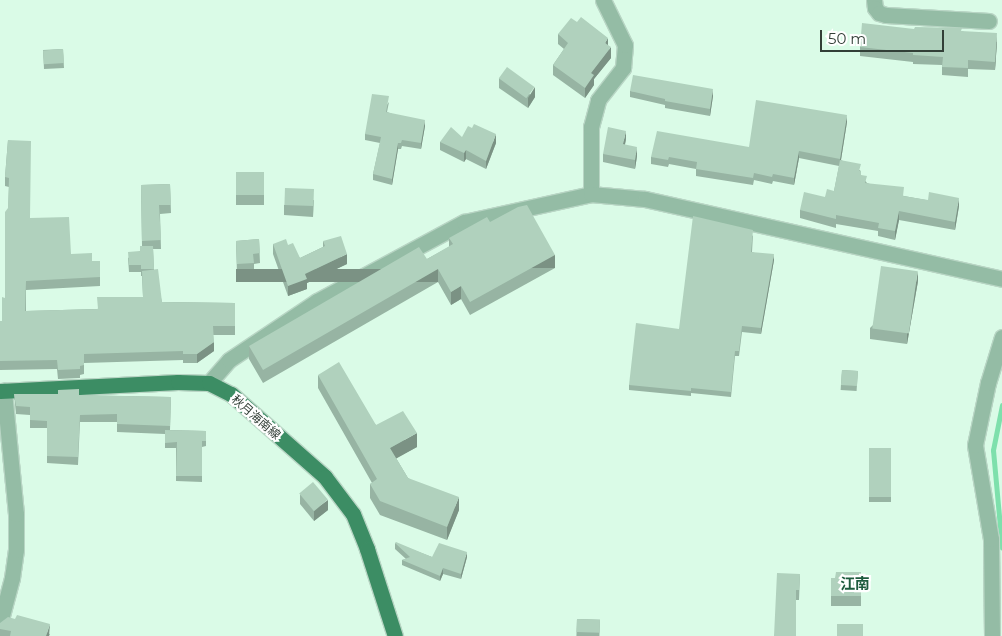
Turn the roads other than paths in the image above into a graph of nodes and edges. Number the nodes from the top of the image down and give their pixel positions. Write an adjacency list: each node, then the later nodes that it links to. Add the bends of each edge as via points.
1 (602, 0): 4 (street, via 625,45 623,68 598,100 591,127)
2 (874, 0): 3 (street, via 875,8 886,15)
3 (988, 21)
4 (591, 194): 5 (street, via 645,199); 7 (street, via 464,222 317,301 230,360)
5 (1002, 280)
6 (1002, 337): 11 (street, via 975,445 991,539)
7 (210, 383): 8 (main road, 秋月海南線); 10 (main road, 秋月海南線, via 231,394 325,477 339,494 353,514 367,549)
8 (2, 391): 9 (street, via 16,514 16,550)
9 (0, 623)
10 (395, 636)
11 (992, 636)

